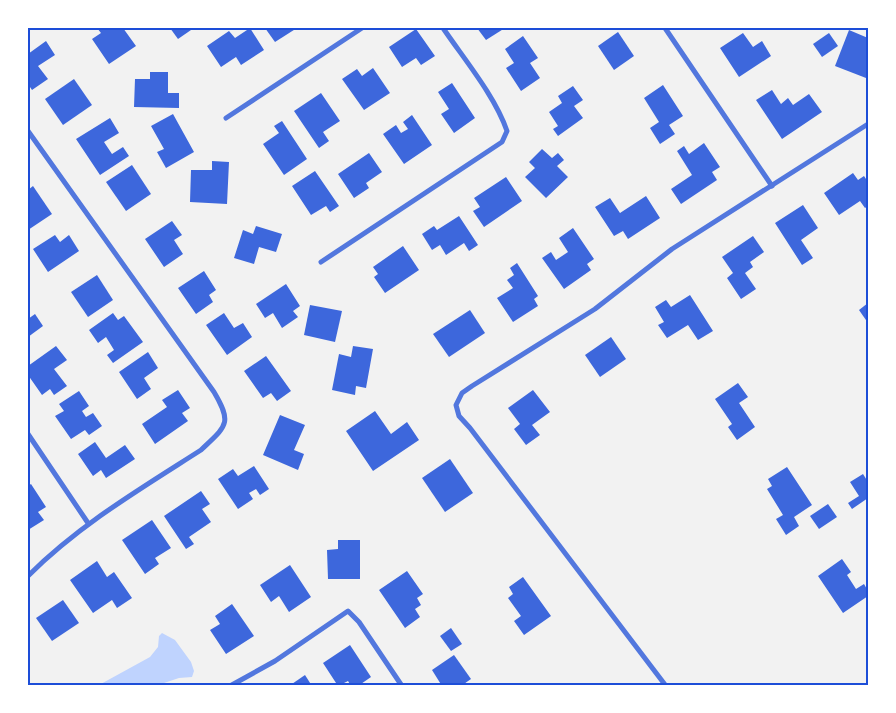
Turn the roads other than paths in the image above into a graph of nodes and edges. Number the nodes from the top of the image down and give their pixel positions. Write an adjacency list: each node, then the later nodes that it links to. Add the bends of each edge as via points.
1 (362, 28): 4 (street)
2 (443, 28): 8 (street, via 493,102 507,132 502,142)
3 (665, 28): 7 (street)
4 (226, 118)
5 (868, 124): 7 (street)
6 (28, 131): 10 (street, via 224,410 225,420 201,450)
7 (772, 186): 14 (street, via 672,250 595,310 472,386 462,393 456,405 459,416)
8 (321, 262)
9 (28, 434): 10 (street)
10 (88, 523): 11 (street)
11 (28, 576)
12 (230, 686): 13 (street, via 274,661 348,611)
13 (402, 686)
14 (666, 686)

